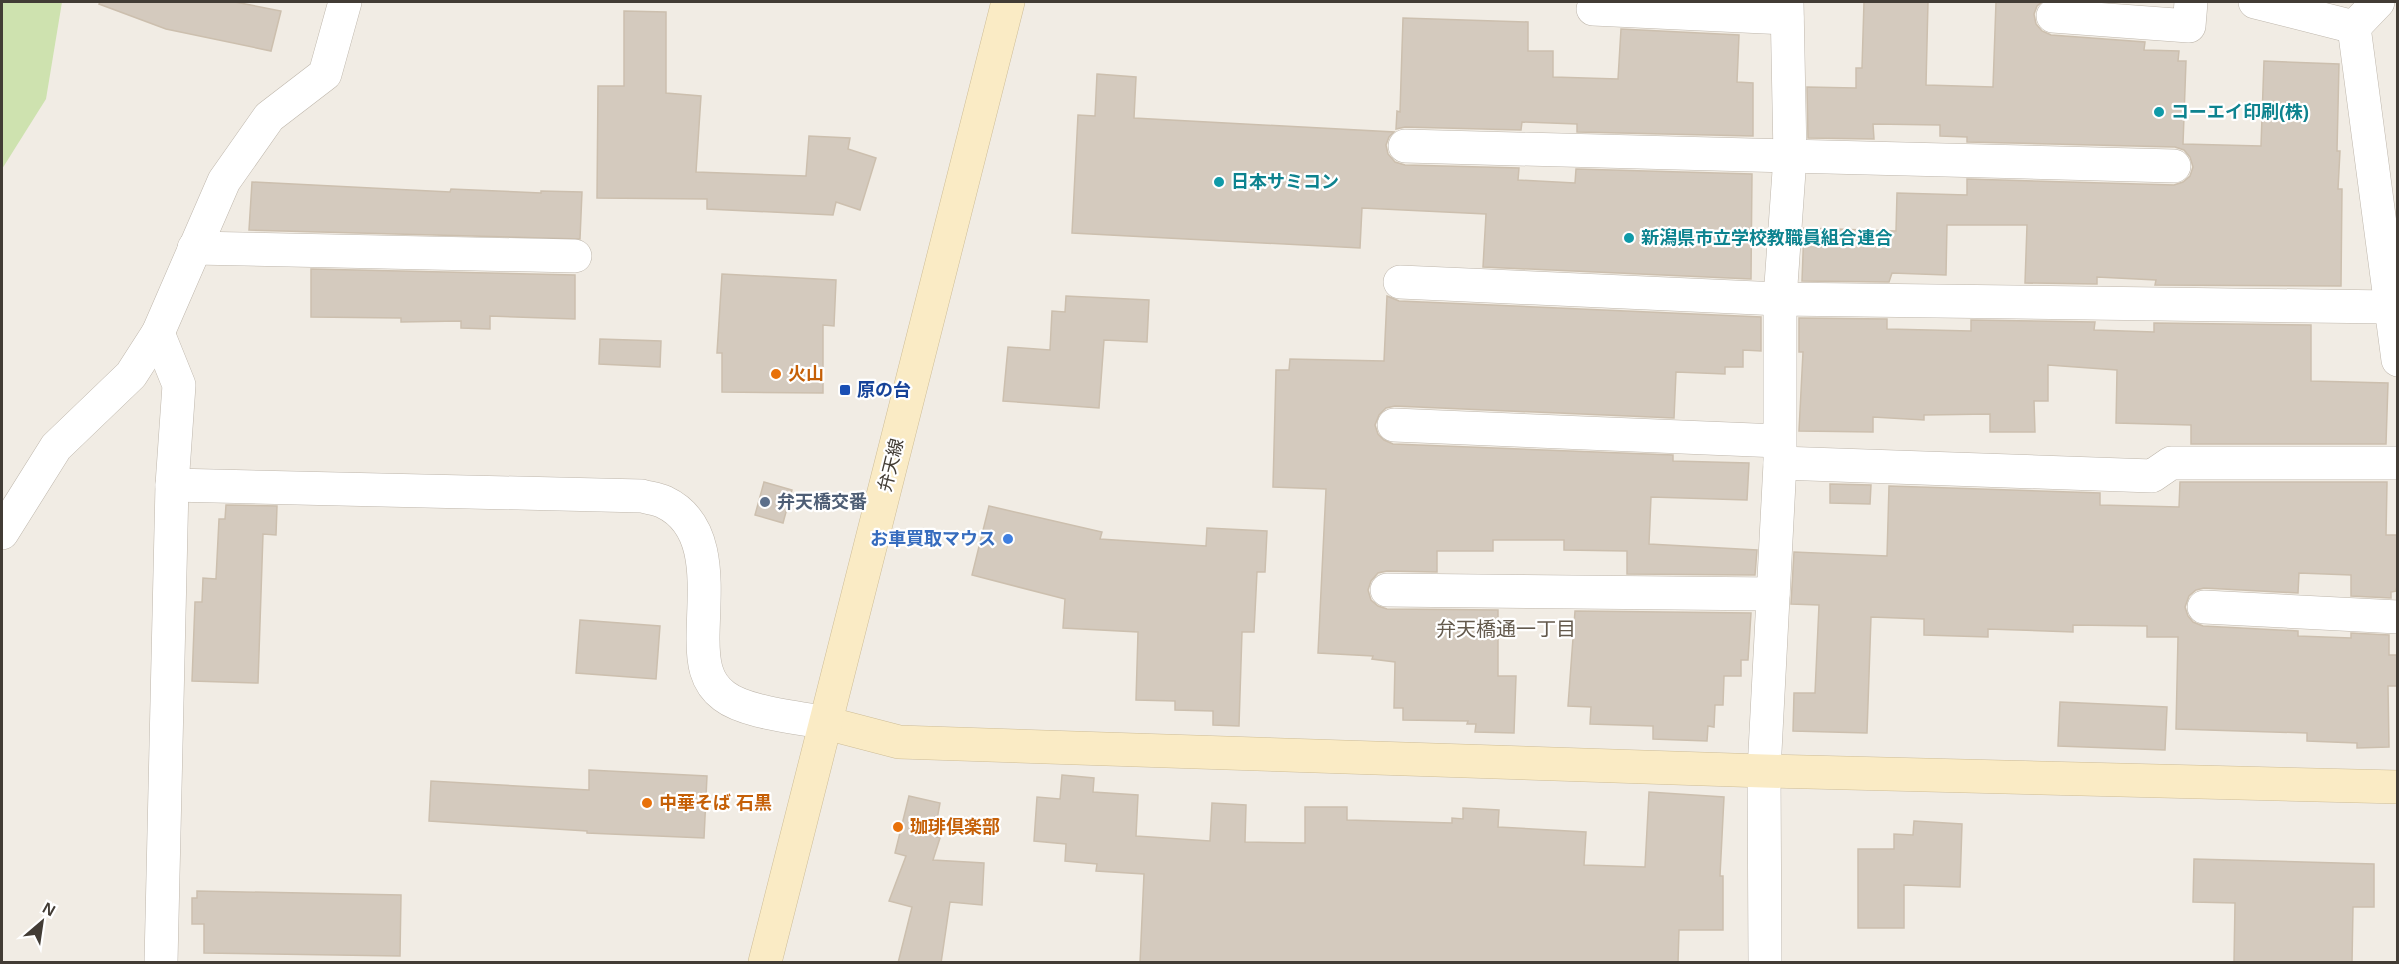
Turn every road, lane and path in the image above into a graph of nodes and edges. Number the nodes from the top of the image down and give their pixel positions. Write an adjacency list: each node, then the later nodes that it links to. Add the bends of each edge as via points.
1 (345, 2): 13 (street, via 325,74 269,117 224,181)
2 (1008, 2): 29 (street, 弁天線)
3 (2191, 2): 7 (street, via 2189,26)
4 (2255, 2): 9 (street)
5 (2378, 2): 9 (street)
6 (1787, 10): 8 (street); 11 (street)
7 (2053, 16)
8 (1606, 17)
9 (2354, 27): 17 (street)
10 (1405, 146): 11 (street)
11 (1790, 157): 12 (street); 16 (street)
12 (2174, 166)
13 (194, 248): 14 (street); 18 (street)
14 (575, 256)
15 (1400, 282): 16 (street)
16 (1780, 299): 17 (street); 21 (street)
17 (2391, 307): 19 (street)
18 (158, 333): 23 (street, via 179,386); 24 (street, via 131,375 56,447)
19 (2397, 360)
20 (1394, 425): 21 (street)
21 (1780, 452): 22 (street, via 2152,476 2171,463); 26 (street)
22 (2397, 463)
23 (172, 485): 29 (street, via 642,496 664,502 682,514 695,532 702,553 704,664 711,682 723,696 740,705); 32 (street)
24 (2, 534)
25 (1387, 590): 26 (street)
26 (1773, 594): 30 (street)
27 (2204, 607): 28 (street)
28 (2397, 617)
29 (826, 723): 30 (street, via 899,742); 33 (street, 弁天線)
30 (1764, 771): 31 (street); 34 (street)
31 (2397, 787)
32 (162, 963)
33 (765, 963)
34 (1765, 963)

